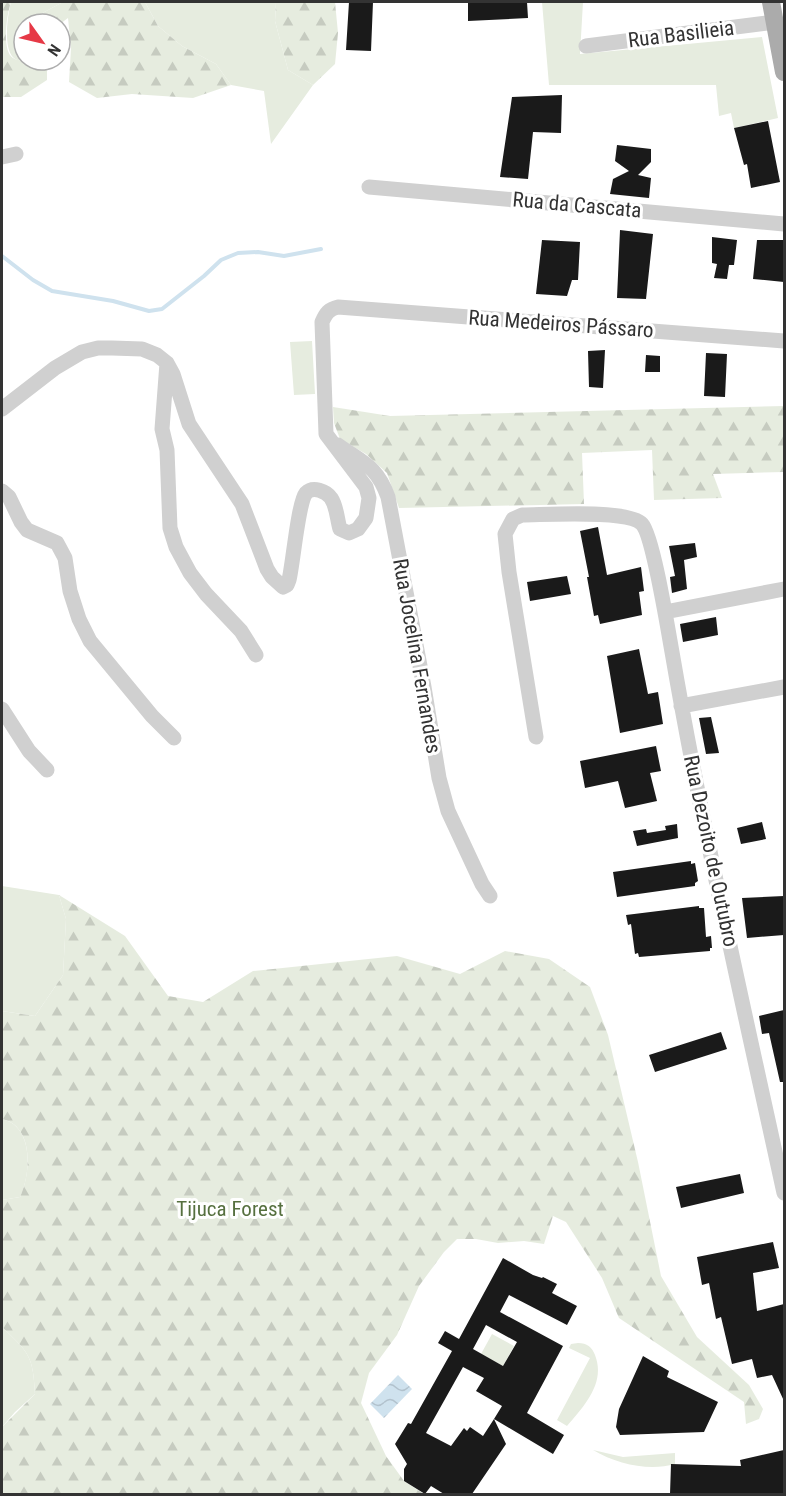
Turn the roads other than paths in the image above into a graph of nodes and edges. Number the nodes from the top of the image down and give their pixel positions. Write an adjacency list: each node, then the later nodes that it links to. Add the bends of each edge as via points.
1 (771, 2): 2 (main road)
2 (775, 22): 3 (street, Rua Basilieia); 4 (main road)
3 (586, 46)
4 (784, 72)
5 (369, 187): 6 (street, Rua da Cascata)
6 (784, 224)
7 (784, 341): 10 (street, Rua Medeiros Pássaro, via 338,307 326,313 322,322)
8 (167, 363): 9 (street, via 142,349 98,348 82,352); 10 (street, via 189,424 242,504 267,569 283,587 289,580 306,493 319,490 331,498 340,529 346,532 358,530 366,518 366,487); 14 (street, via 162,429 167,450 170,528 190,573)
9 (2, 409)
10 (326, 434): 21 (street, Rua Jocelina Fernandes, via 377,473 388,497 439,778 448,811)
11 (2, 491): 19 (street, via 27,530 57,543 65,558 79,619 90,641)
12 (784, 589): 13 (street)
13 (665, 612): 16 (street, Rua Dezoito de Outubro); 18 (street, Rua Dezoito de Outubro, via 646,530 636,519 618,515 522,515 513,519 505,534 509,572)
14 (256, 654)
15 (784, 687): 16 (street)
16 (681, 706): 22 (street, Rua Dezoito de Outubro, via 739,992)
17 (2, 709): 20 (street, via 29,751)
18 (536, 737)
19 (174, 738)
20 (47, 770)
21 (489, 896)
22 (778, 1131): 23 (street, Rua Dezoito de Outubro)
23 (784, 1193)

